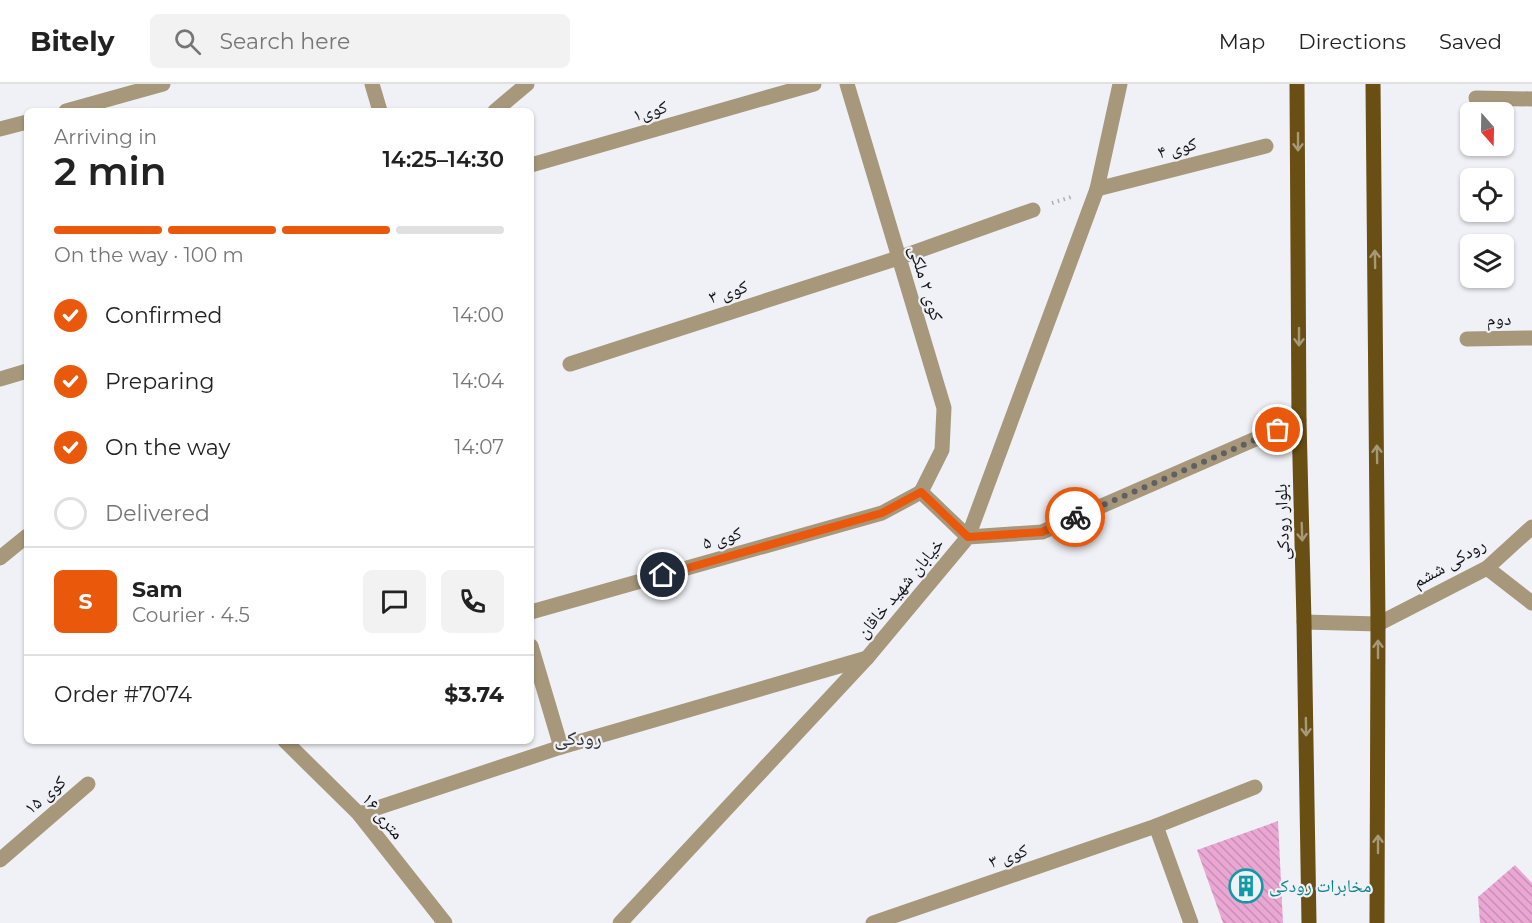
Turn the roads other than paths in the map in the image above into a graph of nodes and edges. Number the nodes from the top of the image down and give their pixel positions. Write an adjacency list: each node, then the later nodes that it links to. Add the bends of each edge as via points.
1 (163, 84): 11 (street)
2 (372, 84): 12 (street)
3 (527, 84): 13 (street)
4 (814, 84): 17 (street, کوی۱)
5 (846, 84): 20 (street, کوی ۲ ملکی)
6 (1120, 84): 18 (street)
7 (1298, 84): 26 (main road, بلوار رودکی, one-way to 26)
8 (1373, 84): 36 (main road, one-way to 8)
9 (1476, 98): 10 (street)
10 (1532, 99)
11 (77, 108)
12 (379, 108)
13 (499, 108)
14 (24, 123): 15 (street)
15 (0, 129)
16 (1266, 146): 18 (street, کوی ۴)
17 (534, 164)
18 (1097, 189): 29 (street)
19 (1033, 210): 20 (street)
20 (898, 258): 23 (street, کوی ۳); 27 (street, کوی ۲ ملکی, via 944,408 942,450)
21 (1532, 338): 22 (street, دوم)
22 (1467, 339)
23 (570, 364)
24 (24, 372): 25 (street)
25 (0, 379)
26 (1299, 420): 29 (street, خیابان شهید خاقان, via 1042,532); 35 (main road, بلوار رودکی, one-way to 35)
27 (921, 492): 29 (street); 34 (street, کوی ۵, via 882,513)
28 (1532, 527): 32 (street, رودکی ششم)
29 (968, 537): 38 (street, خیابان شهید خاقان)
30 (24, 538): 31 (street)
31 (0, 558)
32 (1487, 568): 33 (street); 36 (street, رودکی ششم)
33 (1532, 603)
34 (534, 611)
35 (1304, 622): 36 (street); 50 (main road, بلوار رودکی, one-way to 50)
36 (1378, 624): 51 (main road, one-way to 36)
37 (534, 656): 40 (street)
38 (867, 658): 40 (street); 47 (street, خیابان شهید خاقان)
39 (288, 744): 43 (street, ۱۶ متری)
40 (561, 747): 43 (street)
41 (88, 783): 45 (street, کوی ۱۵)
42 (1255, 787): 44 (street, کوی ۳)
43 (359, 814): 46 (street, ۱۶ متری)
44 (1156, 826): 48 (street, کوی ۳); 49 (street)
45 (0, 860)
46 (445, 923)
47 (620, 923)
48 (873, 923)
49 (1191, 923)
50 (1309, 923)
51 (1377, 923)

